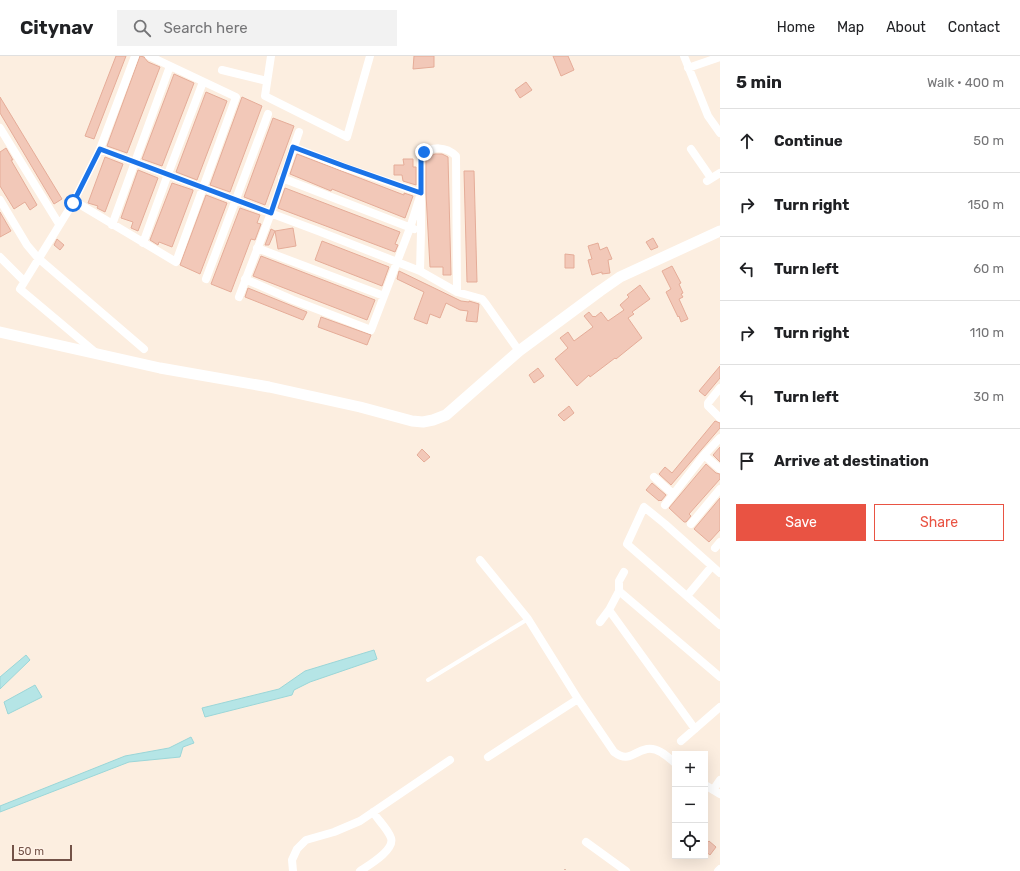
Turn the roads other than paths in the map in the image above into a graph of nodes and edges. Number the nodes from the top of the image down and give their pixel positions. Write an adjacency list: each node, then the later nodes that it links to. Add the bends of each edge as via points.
1 (135, 56): 17 (street)
2 (149, 56): 7 (street)
3 (271, 56): 10 (street)
4 (370, 56): 10 (street, via 346,137 265,96)
5 (684, 56): 8 (street)
6 (720, 57): 8 (street)
7 (170, 66): 11 (street); 19 (street)
8 (688, 68): 15 (street, via 708,116)
9 (222, 70): 10 (street)
10 (267, 81)
11 (204, 82): 21 (street); 23 (street, via 236,97)
12 (268, 114): 25 (street)
13 (0, 128): 29 (street)
14 (299, 132): 16 (street)
15 (720, 133)
16 (293, 147): 22 (street); 24 (street)
17 (100, 149): 19 (street); 27 (street)
18 (690, 149): 20 (street, via 709,180)
19 (134, 162): 21 (street); 30 (street)
20 (720, 173)
21 (168, 174): 23 (street); 34 (street)
22 (282, 178): 28 (street); 31 (street)
23 (202, 187): 25 (street); 34 (street, via 176,262)
24 (421, 193): 31 (street); 33 (street); 43 (street, via 421,155 435,149 445,148 452,151 456,156)
25 (236, 199): 28 (street); 40 (street)
26 (0, 200): 37 (street, via 27,246)
27 (74, 200): 29 (street); 30 (street)
28 (271, 213): 35 (street); 38 (street)
29 (59, 224): 37 (street)
30 (112, 225): 34 (street)
31 (410, 228): 33 (street); 38 (street)
32 (720, 231): 48 (street, via 620,278)
33 (421, 232): 39 (street)
34 (143, 243)
35 (257, 248): 41 (street); 44 (street)
36 (0, 257): 42 (street)
37 (38, 258): 42 (street); 47 (street)
38 (397, 263): 39 (street); 44 (street)
39 (420, 271): 43 (street)
40 (206, 279)
41 (246, 279): 44 (street, via 371,330); 45 (street)
42 (24, 281): 49 (street, via 20,288)
43 (457, 292): 48 (street, via 482,298)
44 (384, 296)
45 (239, 297)
46 (0, 332): 49 (street)
47 (144, 349)
48 (519, 351): 49 (street, via 446,415 423,422 412,422 360,407)
49 (97, 354)
50 (720, 388): 51 (street, via 708,403)
51 (720, 418)
52 (720, 438): 53 (street)
53 (704, 455): 54 (street); 57 (street)
54 (720, 469)
55 (654, 477): 57 (street)
56 (720, 489): 59 (street)
57 (673, 494): 58 (street)
58 (665, 505)
59 (691, 524)
60 (480, 560): 67 (street)
61 (712, 566): 63 (street); 65 (street); 65 (street, via 644,507 627,544)
62 (624, 572): 64 (street, via 618,581)
63 (720, 573)
64 (619, 591): 66 (street); 70 (street)
65 (687, 596): 69 (street)
66 (609, 610): 68 (street); 74 (street)
67 (528, 619): 71 (lane); 72 (street)
68 (600, 622)
69 (720, 625)
70 (720, 677)
71 (428, 680)
72 (578, 700): 76 (street); 78 (street, via 614,752 620,756 627,757 648,749 658,751)
73 (720, 707): 74 (street)
74 (695, 729): 75 (street)
75 (681, 740)
76 (488, 756)
77 (450, 760): 82 (street)
78 (672, 761)
79 (720, 780): 81 (street)
80 (707, 787): 81 (street)
81 (716, 792)
82 (373, 812): 84 (street, via 346,828 306,840 297,849 292,860); 85 (street, via 391,839 391,846)
83 (586, 842): 86 (street)
84 (293, 871)
85 (360, 871)
86 (626, 871)

